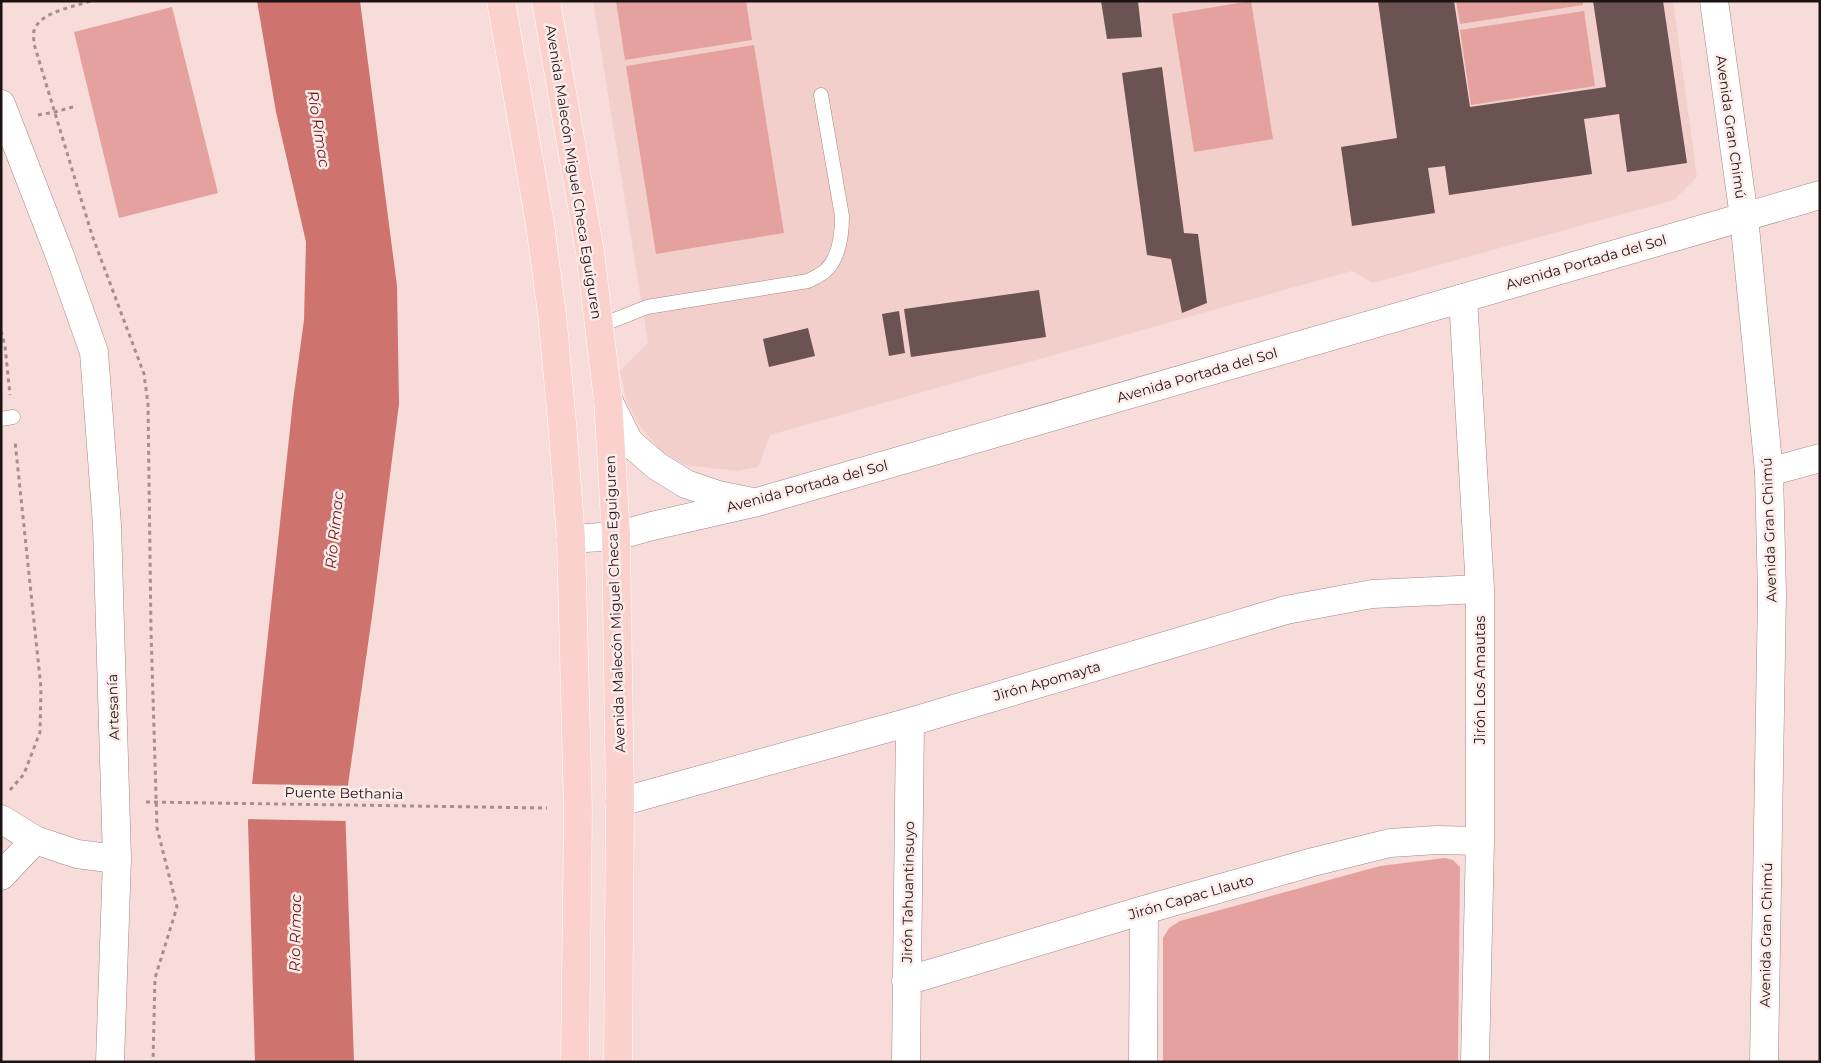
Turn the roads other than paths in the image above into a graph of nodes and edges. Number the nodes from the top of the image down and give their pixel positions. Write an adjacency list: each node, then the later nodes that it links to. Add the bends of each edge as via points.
1 (501, 1): 15 (main road, via 540,224 552,314)
2 (546, 1): 9 (main road, Avenida Malecón Miguel Checa Eguiguren, via 590,252)
3 (1714, 1): 7 (street, Avenida Gran Chimú)
4 (821, 95): 9 (lane, via 842,216 840,243 826,271 808,281 647,307)
5 (1, 104): 22 (street, Artesanía, via 94,352 107,525)
6 (1820, 195): 7 (street, Avenida Portada del Sol)
7 (1744, 216): 8 (street, Avenida Portada del Sol); 12 (street, Avenida Gran Chimú)
8 (1463, 298): 13 (street, Avenida Portada del Sol); 16 (street, Jirón Los Amautas)
9 (599, 326): 10 (main road, Avenida Malecón Miguel Checa Eguiguren)
10 (608, 400): 13 (street, via 629,442 657,466 686,484 718,495); 14 (main road, Avenida Malecón Miguel Checa Eguiguren)
11 (1820, 458): 12 (street)
12 (1769, 472): 32 (street, Avenida Gran Chimú, via 1772,593)
13 (757, 502): 14 (street, Avenida Portada del Sol)
14 (616, 536): 15 (street, Avenida Portada del Sol); 18 (main road, Avenida Malecón Miguel Checa Eguiguren)
15 (570, 539): 27 (main road, via 578,811)
16 (1480, 589): 17 (street, Jirón Apomayta, via 1372,594 1286,610); 21 (street, Jirón Los Amautas)
17 (910, 722): 18 (street, Jirón Apomayta); 25 (street, Jirón Tahuantinsuyo)
18 (620, 802): 28 (main road, Avenida Malecón Miguel Checa Eguiguren)
19 (4, 807): 20 (street)
20 (35, 840): 22 (street, via 77,854); 23 (street)
21 (1480, 841): 24 (street, Jirón Capac Llauto, via 1390,843); 31 (street, Jirón Los Amautas)
22 (117, 859): 26 (street, Artesanía)
23 (1, 876)
24 (1144, 910): 25 (street, Jirón Capac Llauto); 30 (street)
25 (906, 981): 29 (street, Jirón Tahuantinsuyo)
26 (110, 1062)
27 (575, 1062)
28 (618, 1062)
29 (906, 1062)
30 (1143, 1062)
31 (1475, 1062)
32 (1764, 1062)

